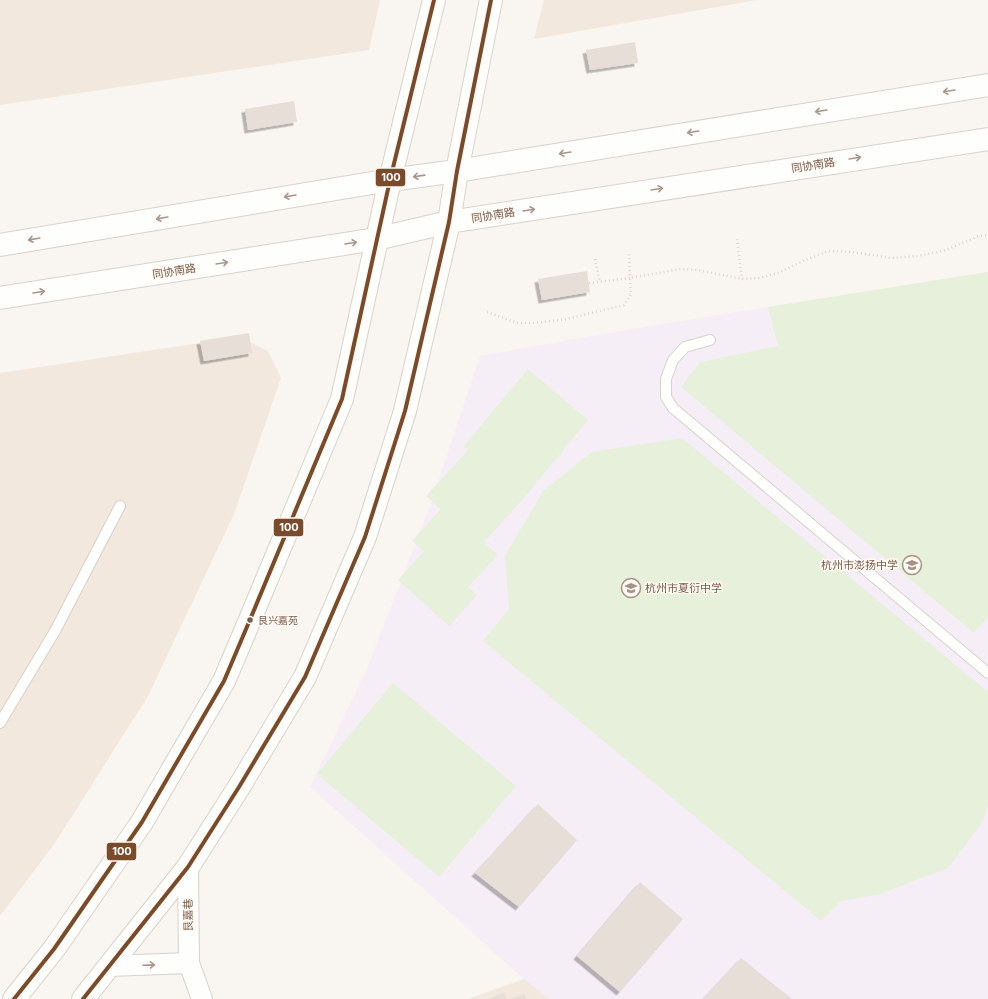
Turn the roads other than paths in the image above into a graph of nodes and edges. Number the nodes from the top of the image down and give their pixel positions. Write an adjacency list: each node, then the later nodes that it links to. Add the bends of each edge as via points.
1 (434, 0): 6 (main road)
2 (491, 0): 5 (main road)
3 (988, 85): 5 (main road, one-way to 5)
4 (988, 138): 7 (main road, 同协南路, one-way to 4)
5 (457, 171): 6 (main road, one-way to 6); 7 (main road)
6 (390, 180): 8 (main road); 9 (main road, one-way to 9)
7 (449, 222): 8 (main road, 同协南路); 15 (main road, via 406,411 364,537 305,677)
8 (376, 239): 10 (main road, 同协南路, one-way to 8); 18 (main road, via 342,399 224,681 142,822 54,949)
9 (0, 245)
10 (0, 298)
11 (710, 340): 13 (lane, via 685,347 673,360 666,379 666,397 673,408)
12 (120, 506): 14 (lane, via 56,631)
13 (988, 673)
14 (0, 723)
15 (188, 866): 16 (street, 艮嘉巷); 17 (main road)
16 (189, 963): 17 (street, one-way to 16); 20 (street, 艮嘉巷)
17 (110, 966): 19 (main road)
18 (14, 999)
19 (83, 999)
20 (202, 999)

